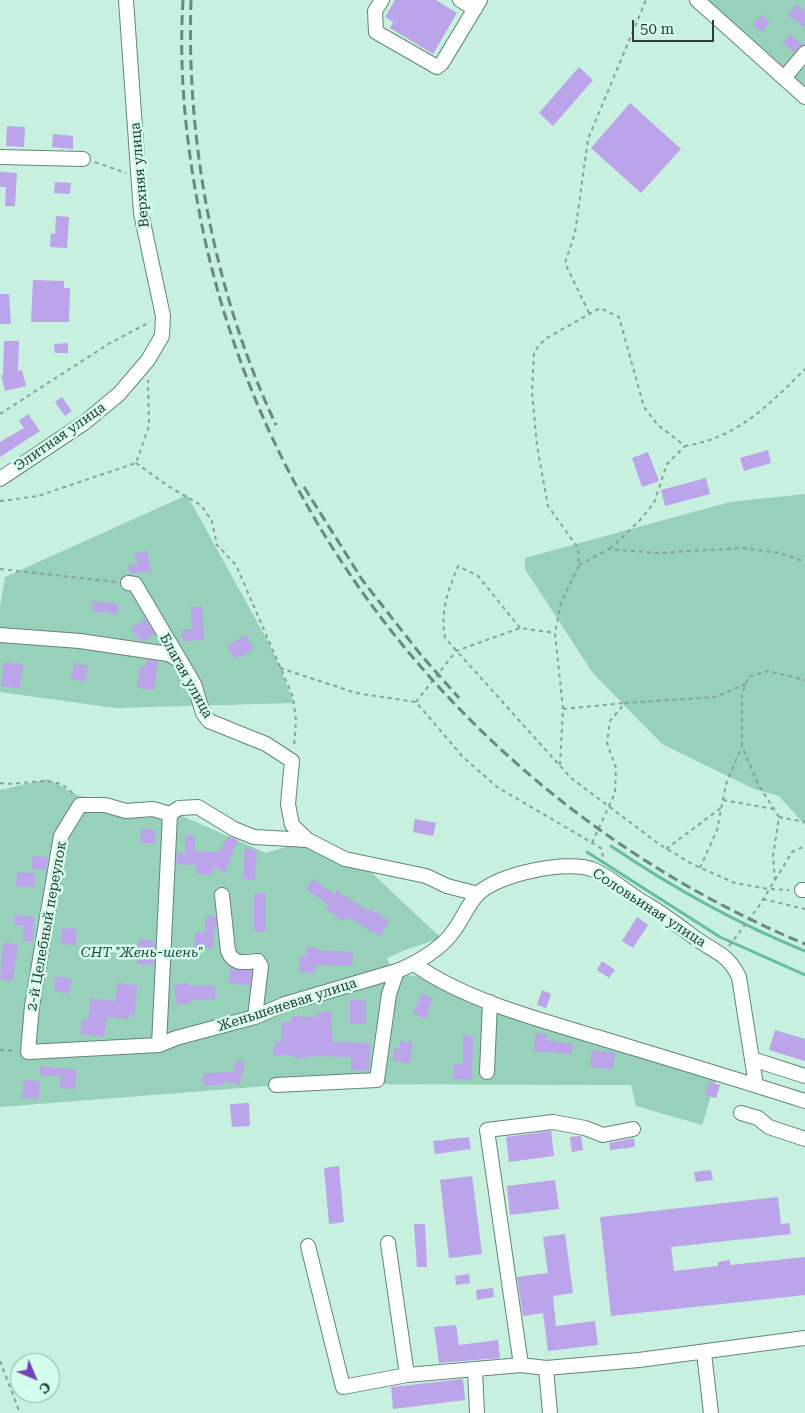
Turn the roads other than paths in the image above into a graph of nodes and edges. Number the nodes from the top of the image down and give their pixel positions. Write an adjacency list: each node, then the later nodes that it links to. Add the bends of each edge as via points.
1 (126, 0): 11 (street, Верхняя улица, via 141,213 163,316 162,336 148,360)
2 (382, 0): 5 (street, via 376,11 376,32 437,67)
3 (460, 0): 5 (street)
4 (702, 2): 7 (street)
5 (477, 4)
6 (805, 53): 7 (street)
7 (784, 78): 8 (street)
8 (805, 97)
9 (0, 157): 10 (street)
10 (83, 158)
11 (119, 394): 12 (street, Элитная улица, via 84,423)
12 (0, 479)
13 (128, 583): 15 (street, Благая улица, via 135,584)
14 (0, 636): 15 (street, via 80,641 168,654)
15 (177, 659): 17 (street, Благая улица, via 194,684 209,721 266,744 292,761 288,804 292,825)
16 (170, 814): 17 (street, via 179,808 198,807 254,837); 24 (street); 25 (street, 2-й Целебный переулок, via 154,809 126,811 104,805 80,805 61,836 32,1006)
17 (308, 840): 18 (street, via 345,859 426,876 447,886)
18 (478, 894): 20 (street, Соловьиная улица, via 454,931); 26 (street, Соловьиная улица, via 507,877 571,865 592,869 608,878 723,954 734,967 739,977)
19 (222, 895): 23 (street, via 228,951 232,959 236,962 258,961 261,966)
20 (414, 964): 21 (street, Соловьиная улица); 22 (street, via 427,974)
21 (397, 971): 23 (street, Женьшеневая улица, via 285,1004); 29 (street, via 389,994 377,1080)
22 (490, 1002): 27 (street); 30 (street)
23 (255, 1017): 24 (street, Женьшеневая улица)
24 (159, 1045): 25 (street, Женьшеневая улица)
25 (28, 1052)
26 (752, 1059): 28 (street); 30 (street, Соловьиная улица)
27 (487, 1072)
28 (805, 1076)
29 (276, 1085)
30 (756, 1085): 31 (street)
31 (805, 1100)
32 (741, 1113): 34 (street)
33 (633, 1129): 39 (street, via 603,1135 553,1122 487,1130)
34 (805, 1139)
35 (388, 1243): 42 (street)
36 (308, 1246): 42 (street, via 343,1387)
37 (805, 1338): 38 (street)
38 (704, 1353): 40 (street); 45 (street)
39 (521, 1365): 40 (street); 41 (street)
40 (546, 1368): 44 (street)
41 (474, 1370): 42 (street); 43 (street)
42 (408, 1375)
43 (477, 1413)
44 (550, 1413)
45 (711, 1413)

